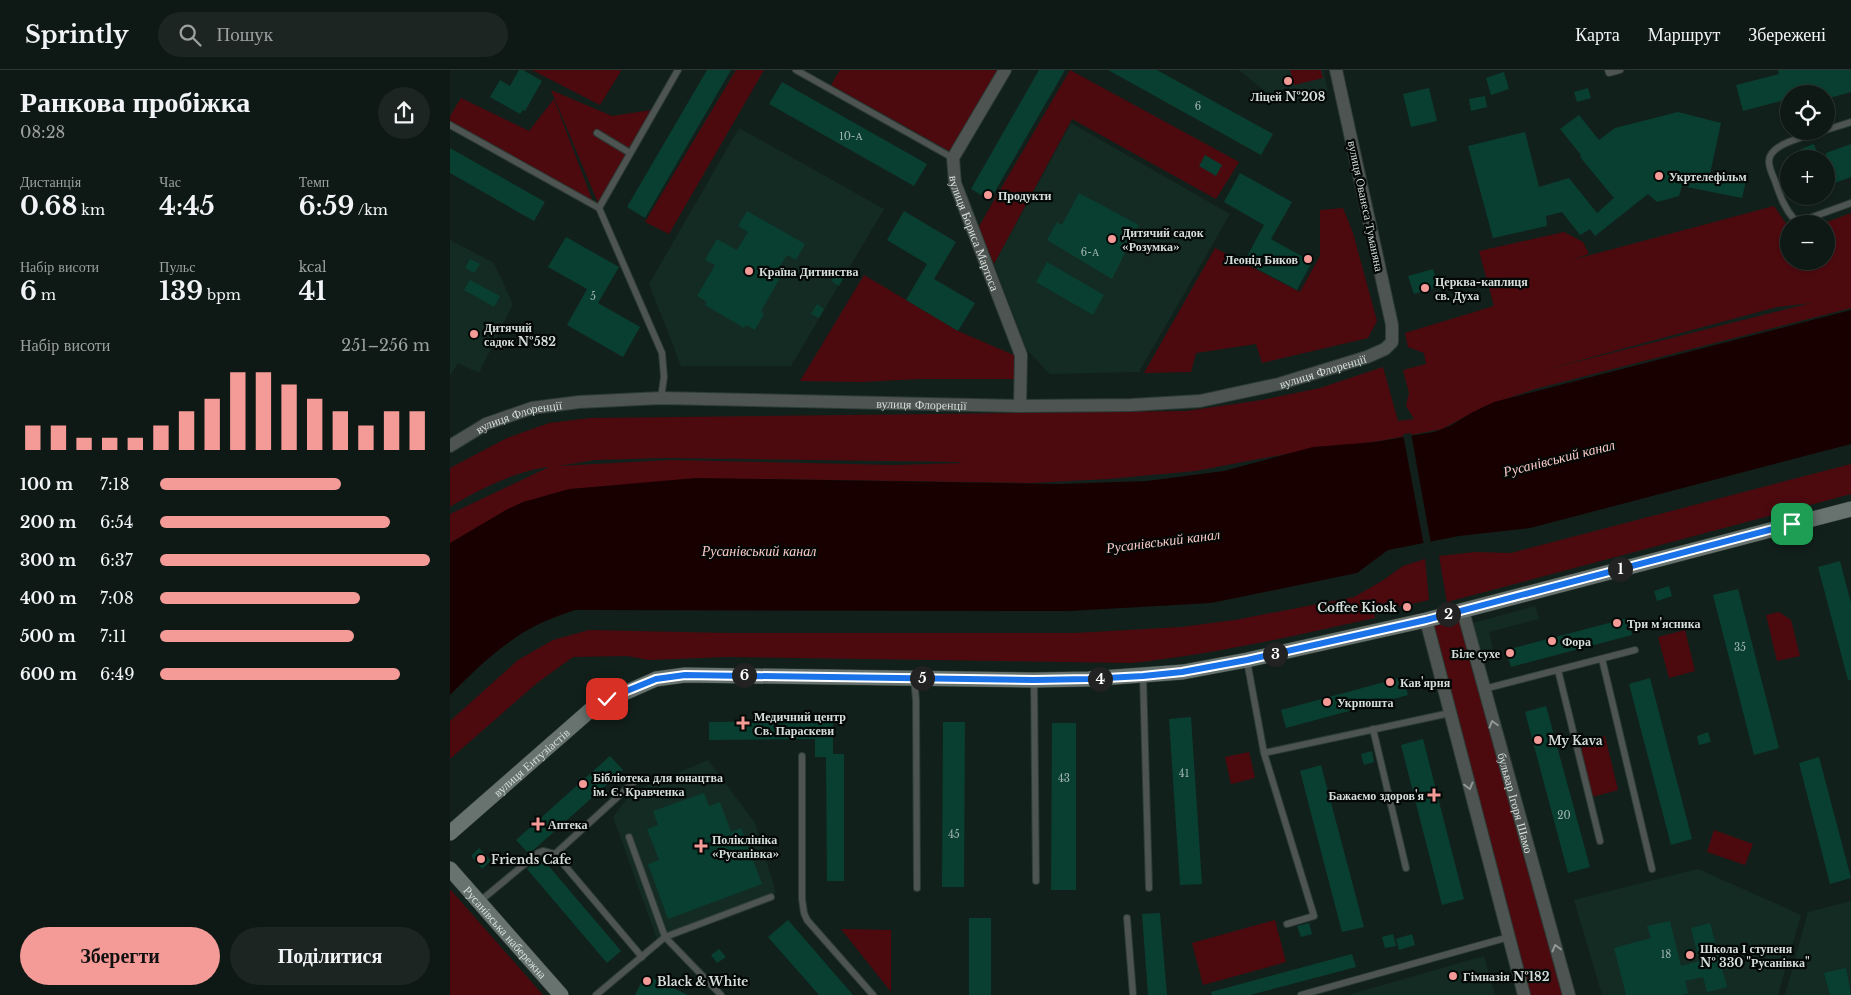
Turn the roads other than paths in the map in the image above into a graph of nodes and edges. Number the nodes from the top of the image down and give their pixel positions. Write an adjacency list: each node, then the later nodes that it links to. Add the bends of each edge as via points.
1 (678, 70): 12 (lane)
2 (796, 70): 13 (lane)
3 (1005, 70): 13 (street, вулиця Бориса Мартоса)
4 (1336, 70): 16 (street, вулиця Ованеса Туманяна, via 1392,325)
5 (1608, 70): 6 (lane, via 1609,73)
6 (1620, 70)
7 (1851, 122): 9 (lane)
8 (450, 125): 15 (lane)
9 (1835, 128)
10 (597, 133): 12 (lane)
11 (1798, 140): 14 (lane, via 1777,147 1769,162 1786,210 1794,220 1804,220)
12 (630, 153): 15 (lane)
13 (953, 158): 18 (street, вулиця Бориса Мартоса, via 955,183 1021,355)
14 (1851, 203)
15 (598, 208): 17 (lane, via 662,353 664,377)
16 (1392, 342): 18 (street, вулиця Флоренції, via 1367,357 1287,381 1200,401)
17 (661, 398): 18 (street, вулиця Флоренції); 19 (street, вулиця Флоренції, via 532,408 486,424)
18 (1020, 406)
19 (450, 446)
20 (1851, 509): 21 (street, вулиця Ентузіастів)
21 (1463, 610): 22 (street, вулиця Ентузіастів); 30 (street, бульвар Ігоря Шамо)
22 (1426, 620): 25 (street, вулиця Ентузіастів); 31 (street)
23 (1635, 650): 24 (lane)
24 (1602, 659): 26 (lane); 41 (lane)
25 (1247, 660): 27 (street, вулиця Ентузіастів); 33 (lane)
26 (1558, 670): 30 (lane); 38 (lane)
27 (1143, 676): 29 (street, вулиця Ентузіастів); 45 (lane)
28 (914, 678): 29 (street, вулиця Ентузіастів); 36 (street, вулиця Ентузіастів, via 685,675 656,679 595,706); 44 (lane)
29 (1034, 680): 43 (lane)
30 (1484, 690): 60 (street, бульвар Ігоря Шамо, one-way to 30)
31 (1450, 713): 32 (lane); 51 (street, one-way to 51)
32 (1372, 728): 33 (lane); 40 (lane)
33 (1264, 753): 49 (lane, via 1314,916)
34 (802, 756): 56 (lane, via 804,913 812,927)
35 (634, 782): 39 (lane)
36 (450, 833)
37 (629, 837): 50 (lane)
38 (1600, 841)
39 (555, 854): 47 (lane, via 538,853); 52 (lane)
40 (1406, 868)
41 (1652, 869)
42 (450, 870): 47 (street, Русанівська набережна)
43 (1036, 881)
44 (917, 888)
45 (1149, 888)
46 (771, 897): 50 (lane)
47 (479, 902): 53 (street, Русанівська набережна)
48 (1128, 918): 57 (lane)
49 (1287, 924)
50 (665, 937): 52 (lane); 55 (lane)
51 (1508, 937): 58 (lane); 59 (street)
52 (642, 957): 54 (lane)
53 (561, 995)
54 (596, 995)
55 (721, 995)
56 (873, 995)
57 (1133, 995)
58 (1301, 995)
59 (1524, 995)
60 (1569, 995)

